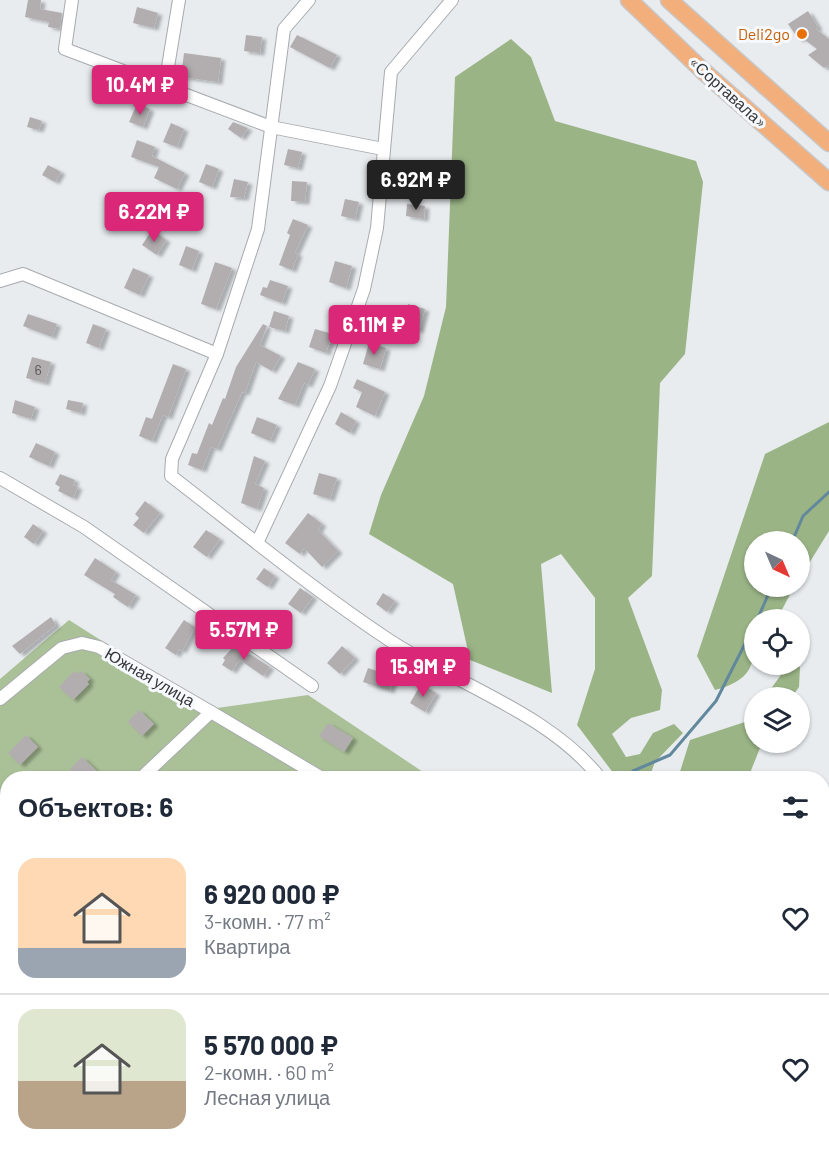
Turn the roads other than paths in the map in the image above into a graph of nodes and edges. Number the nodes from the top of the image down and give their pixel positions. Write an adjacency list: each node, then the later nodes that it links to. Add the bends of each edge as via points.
1 (72, 0): 7 (street, via 65,49)
2 (179, 0): 7 (street)
3 (309, 0): 8 (street, via 284,29)
4 (452, 0): 10 (street, via 391,72)
5 (629, 0): 11 (highway, «Сортавала»)
6 (669, 0): 9 (highway, «Сортавала»)
7 (165, 85): 8 (street)
8 (271, 127): 10 (street); 13 (street, via 258,229)
9 (829, 143)
10 (383, 149): 15 (street, via 376,228 364,289 330,386)
11 (829, 182)
12 (0, 282): 13 (street, via 23,274)
13 (217, 354): 15 (street, via 172,459 171,476)
14 (0, 478): 16 (street, via 84,527)
15 (257, 543): 21 (street, via 389,640 549,733 582,755)
16 (312, 686)
17 (0, 699): 18 (street, Южная улица, via 62,648 82,643 99,647)
18 (211, 712): 19 (street); 20 (street, Южная улица)
19 (148, 771)
20 (310, 771)
21 (595, 771)

